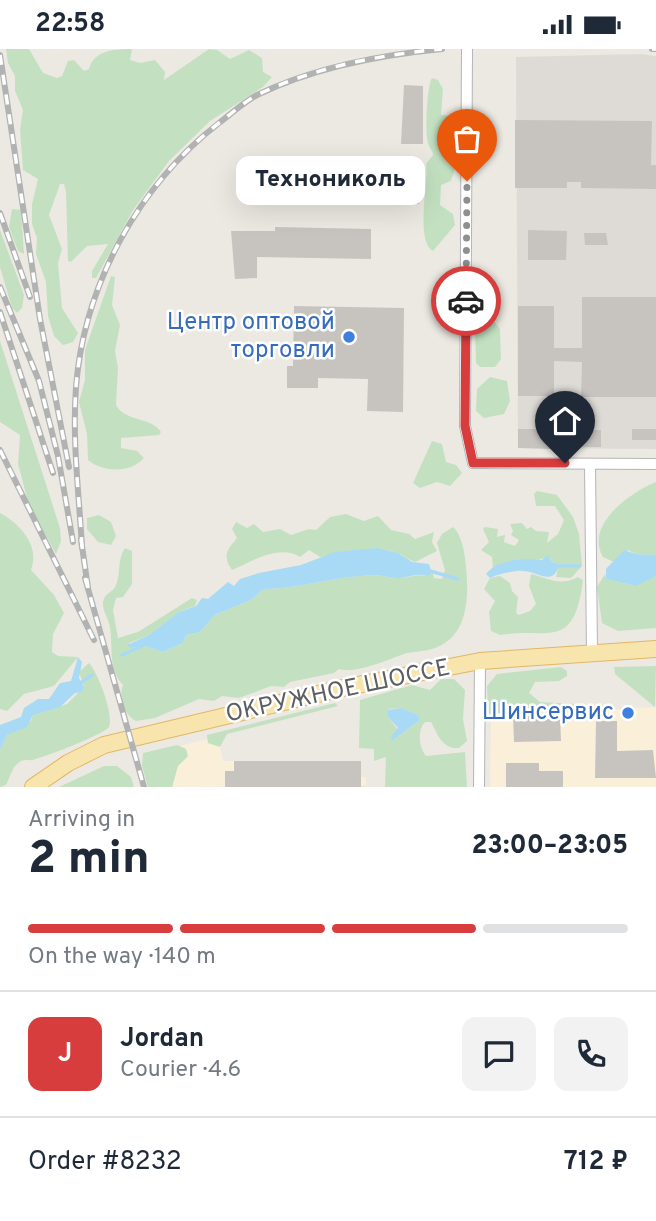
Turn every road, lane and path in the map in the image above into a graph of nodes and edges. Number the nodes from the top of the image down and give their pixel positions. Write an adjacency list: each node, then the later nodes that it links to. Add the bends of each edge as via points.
1 (467, 49): 2 (street, via 465,426 473,463)
2 (590, 464): 3 (street); 5 (street)
3 (656, 464)
4 (656, 649): 5 (main road, ОКРУЖНОЕ ШОССЕ)
5 (592, 653): 6 (main road, ОКРУЖНОЕ ШОССЕ)
6 (480, 661): 7 (main road, ОКРУЖНОЕ ШОССЕ, via 117,741 68,763); 8 (street)
7 (33, 787)
8 (479, 787)

